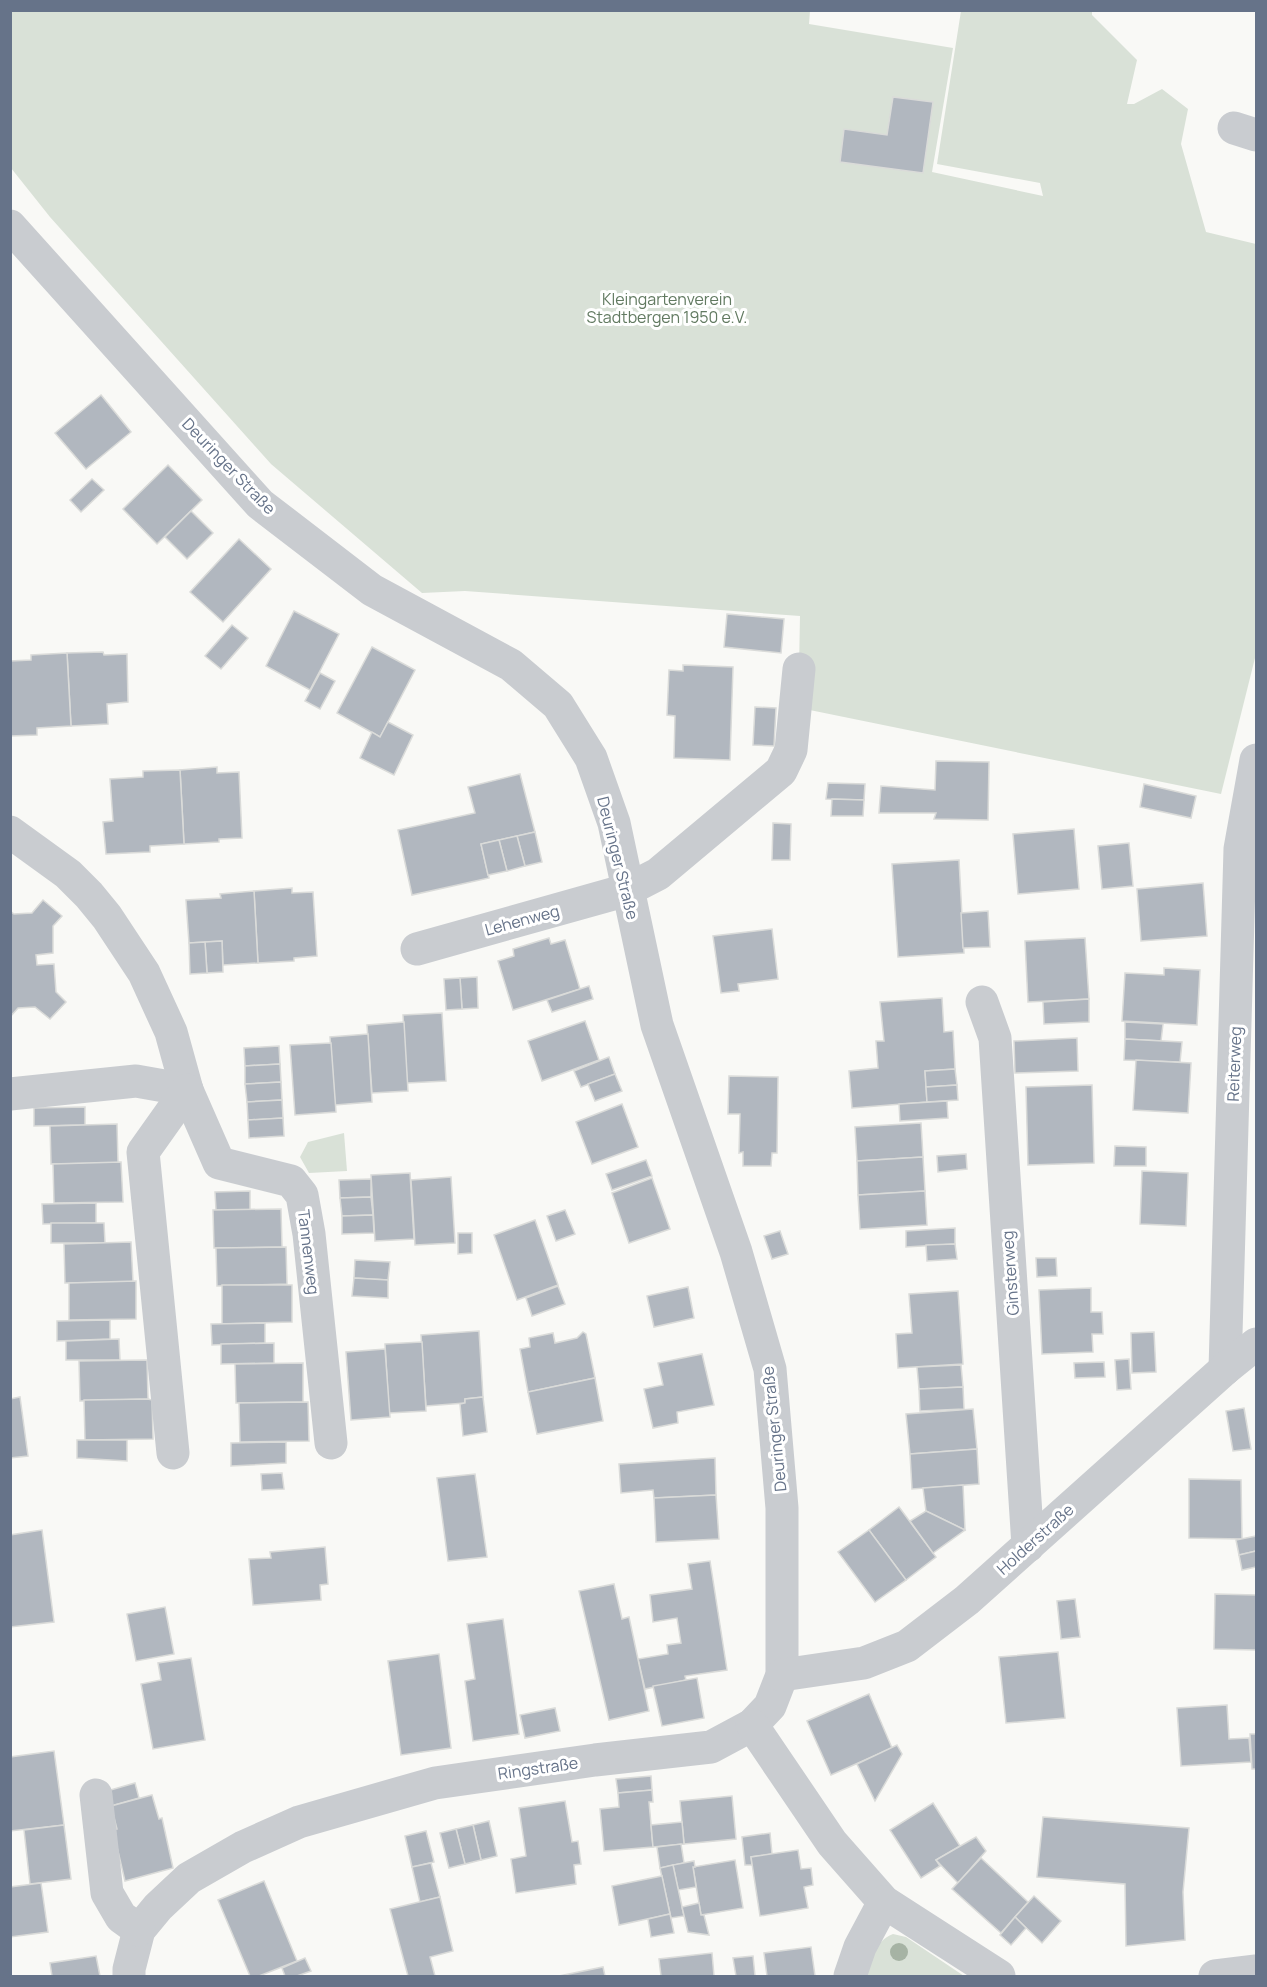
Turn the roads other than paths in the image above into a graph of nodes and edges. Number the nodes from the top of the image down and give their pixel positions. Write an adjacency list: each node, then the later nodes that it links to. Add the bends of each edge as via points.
1 (10, 226): 5 (street, Deuringer Straße, via 260,504 372,590 511,665 558,705 591,758 614,823)
2 (799, 669): 5 (street, Lehenweg, via 791,750 781,771 658,874)
3 (1257, 760): 11 (street, Reiterweg, via 1240,849)
4 (10, 832): 8 (street, Tannenweg, via 68,874 89,895 144,972 171,1032)
5 (627, 890): 6 (street, Lehenweg); 15 (street, Deuringer Straße, via 657,1025 736,1252 770,1369 782,1508)
6 (417, 949)
7 (982, 1002): 14 (street, Ginsterweg, via 995,1038)
8 (187, 1090): 9 (street, via 136,1081); 12 (street, Tannenweg, via 219,1163 291,1181 302,1195); 13 (street, via 143,1152)
9 (10, 1094)
10 (1256, 1349): 11 (street, Holderstraße)
11 (1225, 1369): 14 (street, Holderstraße)
12 (331, 1443)
13 (173, 1454)
14 (1028, 1546): 15 (street, Holderstraße, via 907,1646 864,1663)
15 (783, 1675): 16 (street, Deuringer Straße, via 770,1706)
16 (752, 1725): 18 (street, via 832,1843); 19 (street, Ringstraße, via 711,1747 435,1783 299,1822 243,1847 189,1878)
17 (96, 1795): 19 (street, via 107,1893 121,1917)
18 (884, 1902): 22 (street, via 860,1947); 23 (street)
19 (140, 1930): 21 (street, Ringstraße)
20 (1257, 1971): 24 (street)
21 (129, 1977)
22 (850, 1977)
23 (999, 1977)
24 (1215, 1977)

